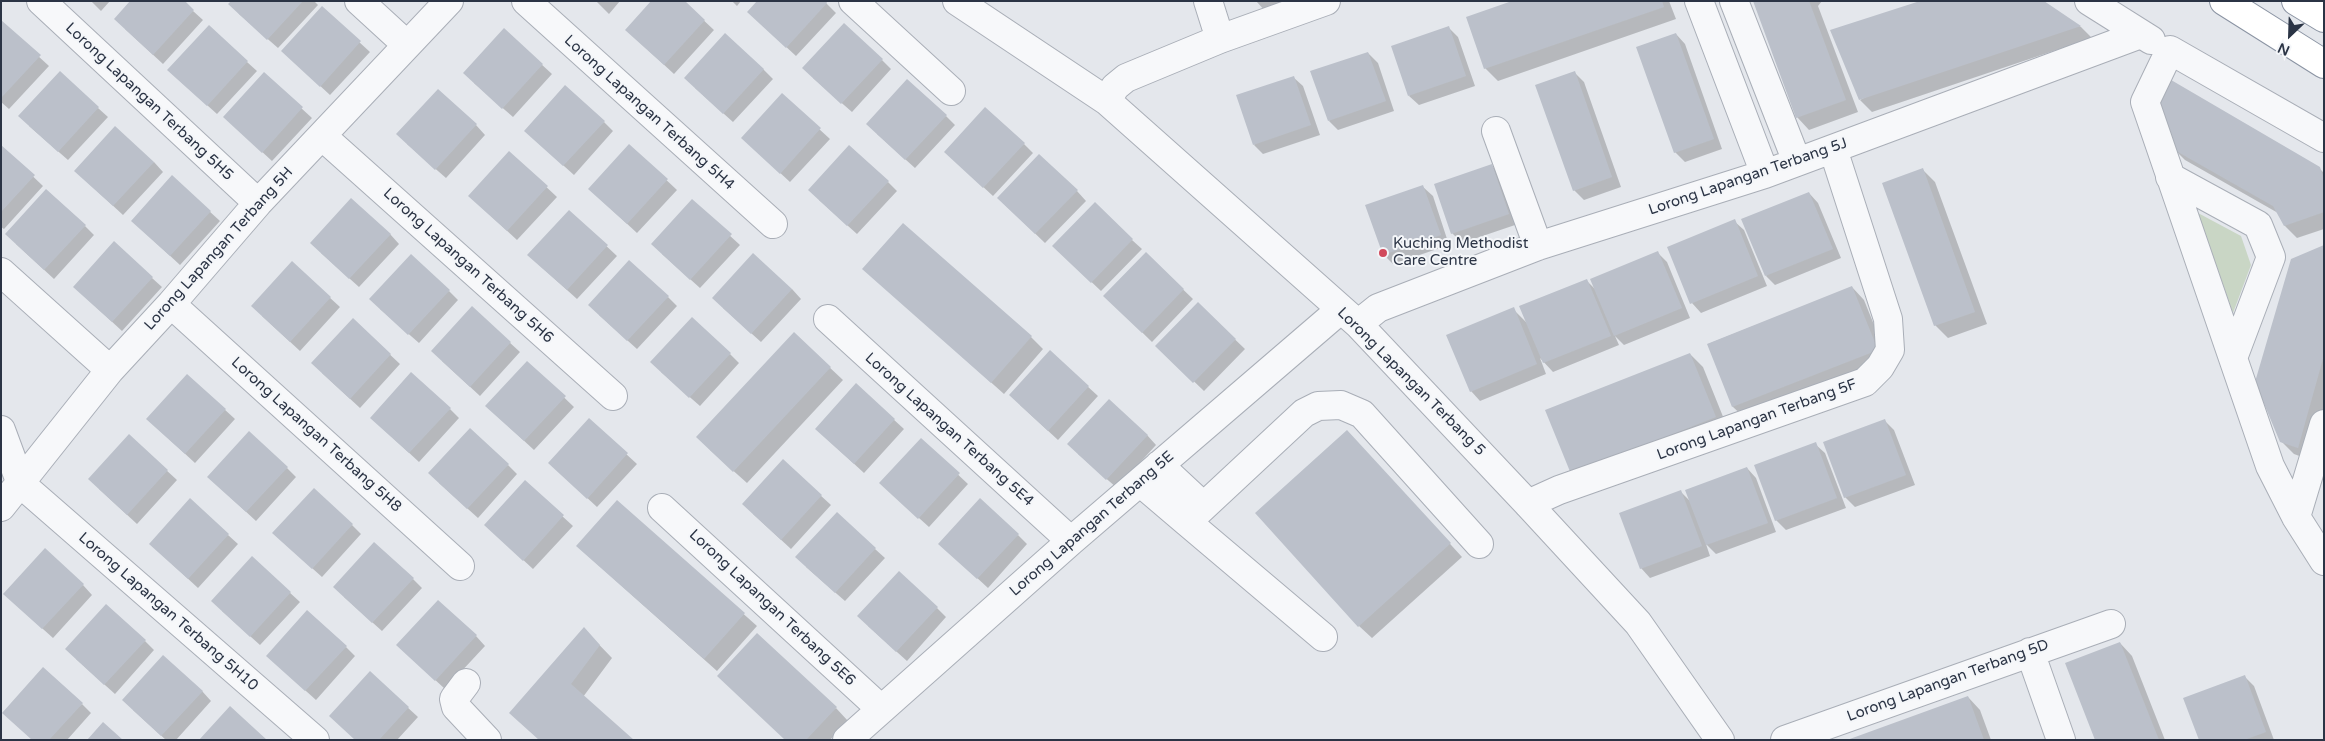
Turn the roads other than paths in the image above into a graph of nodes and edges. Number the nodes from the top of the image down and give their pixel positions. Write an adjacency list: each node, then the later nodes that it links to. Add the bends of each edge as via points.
1 (40, 1): 29 (street, Lorong Lapangan Terbang 5H5)
2 (449, 1): 17 (street, Lorong Lapangan Terbang 5H)
3 (526, 1): 30 (street, Lorong Lapangan Terbang 5H4)
4 (853, 1): 20 (street)
5 (957, 1): 21 (street, Lorong Lapangan Terbang 5)
6 (1208, 1): 16 (street)
7 (1326, 1): 16 (street)
8 (1699, 1): 27 (street)
9 (1734, 1): 26 (street)
10 (2089, 1): 15 (street)
11 (2224, 1): 19 (highway)
12 (2296, 1): 14 (highway)
13 (368, 4): 17 (street)
14 (2324, 18)
15 (2140, 34): 18 (street); 25 (street, Lorong Lapangan Terbang 5J)
16 (1220, 39): 21 (street, via 1126,78)
17 (407, 45): 23 (street, Lorong Lapangan Terbang 5H)
18 (2170, 50): 24 (street); 28 (street, via 2145,102)
19 (2324, 64)
20 (951, 90)
21 (1106, 101): 34 (street, Lorong Lapangan Terbang 5)
22 (1496, 130): 31 (street)
23 (322, 136): 29 (street, Lorong Lapangan Terbang 5H); 38 (street, Lorong Lapangan Terbang 5H6)
24 (2324, 138)
25 (1833, 150): 26 (street, Lorong Lapangan Terbang 5J); 43 (street, Lorong Lapangan Terbang 5F, via 1888,319 1890,350 1880,367 1865,382 1559,490)
26 (1797, 162): 27 (street, Lorong Lapangan Terbang 5J)
27 (1765, 174): 31 (street, Lorong Lapangan Terbang 5J)
28 (2170, 177): 36 (street); 36 (street, via 2258,225 2271,257)
29 (258, 203): 33 (street, Lorong Lapangan Terbang 5H)
30 (773, 224)
31 (1538, 246): 34 (street, Lorong Lapangan Terbang 5J)
32 (1, 272): 37 (street)
33 (171, 304): 37 (street, Lorong Lapangan Terbang 5H); 51 (street, Lorong Lapangan Terbang 5H8)
34 (1349, 317): 41 (street, Lorong Lapangan Terbang 5E); 43 (street, Lorong Lapangan Terbang 5)
35 (828, 319): 48 (street, Lorong Lapangan Terbang 5E4)
36 (2233, 358): 47 (street, via 2270,466)
37 (110, 370): 42 (street, Lorong Lapangan Terbang 5H)
38 (613, 396)
39 (2324, 424): 47 (street)
40 (1, 430): 42 (street)
41 (1150, 473): 46 (street); 48 (street, Lorong Lapangan Terbang 5E)
42 (22, 484): 44 (street, Lorong Lapangan Terbang 5H); 57 (street, Lorong Lapangan Terbang 5H10)
43 (1528, 504): 60 (street, Lorong Lapangan Terbang 5, via 1638,623)
44 (1, 507)
45 (662, 508): 56 (street, Lorong Lapangan Terbang 5E6)
46 (1195, 514): 49 (street, via 1304,413 1318,406 1341,405 1362,414); 53 (street)
47 (2296, 518): 50 (street)
48 (1071, 541): 56 (street, Lorong Lapangan Terbang 5E)
49 (1479, 544)
50 (2324, 560)
51 (460, 566)
52 (2111, 624): 54 (street, Lorong Lapangan Terbang 5D)
53 (1323, 637)
54 (2030, 652): 61 (street, Lorong Lapangan Terbang 5D); 62 (street)
55 (466, 683): 58 (street, via 454,699 456,706)
56 (881, 709): 59 (street, Lorong Lapangan Terbang 5E)
57 (315, 740)
58 (487, 740)
59 (847, 740)
60 (1720, 740)
61 (1785, 740)
62 (2061, 740)

